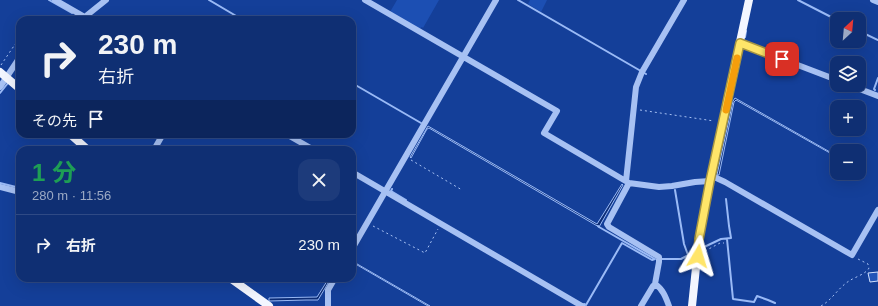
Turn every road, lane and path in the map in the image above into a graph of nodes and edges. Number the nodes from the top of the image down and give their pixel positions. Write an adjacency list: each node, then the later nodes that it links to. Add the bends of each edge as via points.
1 (55, 0): 9 (street)
2 (106, 0): 10 (street)
3 (365, 0): 13 (street)
4 (496, 0): 13 (street)
5 (684, 0): 23 (street, via 642,72 636,87)
6 (749, 0): 12 (main road)
7 (873, 0): 8 (street)
8 (878, 2)
9 (79, 16)
10 (85, 16)
11 (16, 43): 15 (path)
12 (740, 43): 18 (street); 24 (main road)
13 (463, 57): 29 (street); 32 (street, via 557,112 544,134)
14 (16, 63): 17 (street)
15 (0, 65)
16 (0, 72): 17 (main road)
17 (7, 77): 19 (main road); 20 (street)
18 (830, 77)
19 (16, 85)
20 (0, 86)
21 (866, 91): 22 (street)
22 (878, 96)
23 (634, 109): 24 (path); 32 (street)
24 (723, 122): 31 (main road)
25 (74, 138): 27 (main road)
26 (293, 138): 28 (street)
27 (84, 146)
28 (307, 146)
29 (405, 157): 34 (path); 36 (street)
30 (356, 174): 36 (street)
31 (711, 178): 32 (street, via 659,187); 42 (street, via 725,182); 43 (main road)
32 (628, 182): 46 (street, via 607,224 658,257)
33 (0, 187): 35 (street)
34 (462, 190)
35 (16, 191)
36 (385, 191): 38 (street); 39 (street)
37 (878, 210): 42 (street)
38 (367, 222): 39 (path, via 425,254); 40 (street)
39 (441, 224): 49 (street)
40 (356, 242)
41 (724, 243): 43 (path)
42 (852, 255): 53 (path, via 868,264 867,272 848,281)
43 (698, 256): 52 (main road)
44 (235, 282): 47 (main road)
45 (333, 282): 48 (street, via 328,290)
46 (655, 284): 50 (street); 51 (street, via 659,286)
47 (265, 305)
48 (328, 306)
49 (582, 306)
50 (641, 306)
51 (669, 306)
52 (692, 306)
53 (821, 306)

